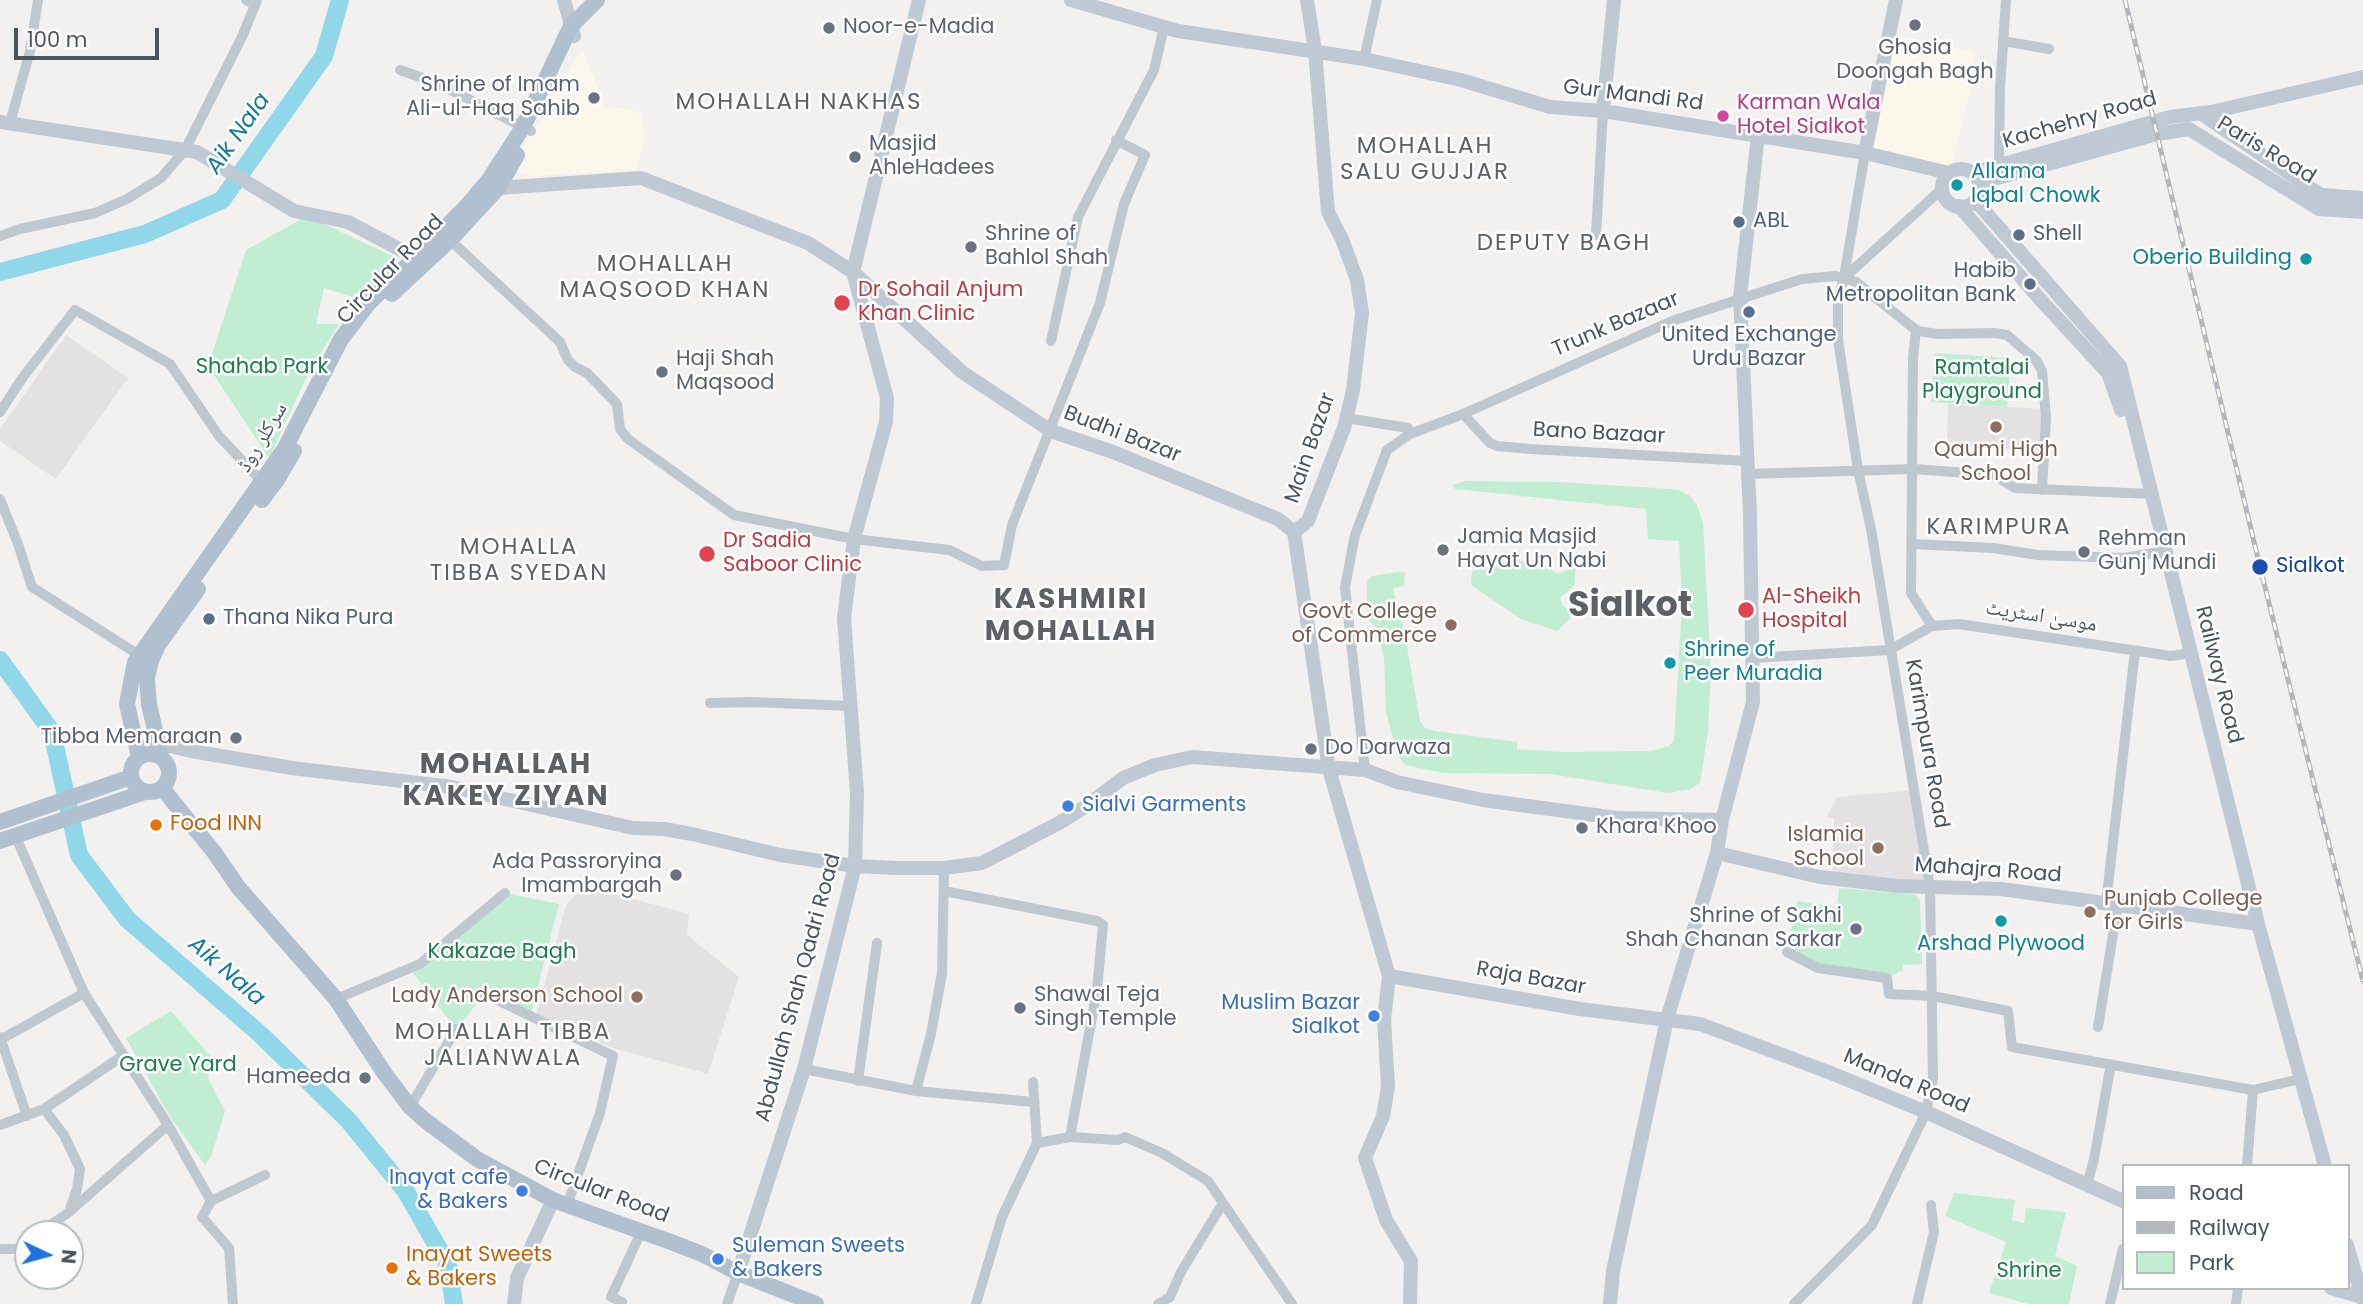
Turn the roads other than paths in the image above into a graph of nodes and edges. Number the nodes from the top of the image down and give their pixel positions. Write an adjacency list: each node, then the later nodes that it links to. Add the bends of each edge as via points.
1 (38, 0): 22 (street, via 30,51)
2 (564, 0): 13 (street)
3 (597, 0): 13 (main road, Circular Road)
4 (919, 0): 43 (street)
5 (1071, 0): 12 (street, Gur Mandi Rd)
6 (1307, 0): 16 (street, Main Bazar)
7 (1377, 0): 17 (street)
8 (1614, 0): 20 (street)
9 (1896, 0): 28 (street)
10 (2006, 0): 14 (street)
11 (253, 2): 27 (street)
12 (1164, 27): 16 (street, Gur Mandi Rd); 26 (street, via 1154,70)
13 (573, 31): 23 (main road, Circular Road, via 546,103)
14 (2003, 41): 15 (street); 29 (street)
15 (2049, 49)
16 (1315, 50): 17 (street, Gur Mandi Rd); 50 (street, Main Bazar, via 1328,212 1357,280 1362,313)
17 (1364, 59): 20 (street, Gur Mandi Rd, via 1461,80 1550,107)
18 (400, 70): 23 (street, via 437,83)
19 (2363, 77): 21 (street, Kachehry Road)
20 (1603, 111): 25 (street, Gur Mandi Rd); 40 (street)
21 (2200, 113): 29 (street, Kachehry Road, via 2157,120); 34 (street, Paris Road)
22 (5, 123): 27 (street)
23 (527, 129): 32 (main road, Circular Road); 42 (main road)
24 (2189, 129): 31 (street, Kachehry Road); 34 (street, Paris Road)
25 (1758, 135): 28 (street, Gur Mandi Rd); 45 (street)
26 (1116, 140): 47 (street, via 1078,217); 51 (street, via 1144,155 1124,204 1100,303)
27 (191, 151): 39 (street, via 161,178 127,199 95,213); 42 (street, via 293,211 348,222)
28 (1865, 153): 30 (street, Gur Mandi Rd); 44 (street, Karimpura Road)
29 (1999, 165): 31 (street, Kachehry Road)
30 (1950, 173): 31 (street, via 1961,169); 33 (street)
31 (1975, 178): 36 (street, via 1979,189)
32 (498, 188): 41 (main road, Circular Road); 43 (street, Budhi Bazar, via 641,178 808,243)
33 (1942, 189): 37 (street, via 1947,201); 44 (street)
34 (2308, 194): 35 (street, Paris Road); 38 (street, Paris Road, via 2319,209)
35 (2363, 198)
36 (1975, 200): 37 (street); 58 (street, Railway Road, via 2120,366)
37 (1959, 206): 58 (street, via 2108,373)
38 (2363, 212)
39 (0, 236)
40 (1596, 236)
41 (450, 240): 42 (main road, Circular Road); 61 (street, via 561,342 568,360 617,404 620,429 628,439 734,516)
42 (419, 260): 56 (main road, Circular Road, via 349,344 290,459)
43 (853, 272): 51 (street, Budhi Bazar, via 962,373); 61 (street, Abdullah Shah Qadri Road, via 887,398 886,422)
44 (1844, 277): 45 (street, Trunk Bazaar, via 1817,276); 46 (street); 55 (street, Karimpura Road, via 1837,310 1838,341)
45 (1740, 297): 49 (street, Trunk Bazaar, via 1672,321); 53 (street)
46 (1916, 330): 54 (street); 57 (street, via 2002,333 2036,360 2042,371 2046,409)
47 (1051, 341)
48 (0, 412): 56 (street, via 75,310 170,364 219,436)
49 (1463, 414): 52 (street, Trunk Bazaar); 53 (street, Bano Bazaar, via 1497,446)
50 (1346, 418): 52 (street, via 1408,428); 60 (street, Main Bazar, via 1308,521)
51 (1051, 431): 60 (street, Budhi Bazar, via 1278,519); 61 (street, via 1012,525 1004,565 982,566 949,550)
52 (1410, 434): 77 (street, via 1387,450 1381,463 1355,535 1345,587)
53 (1747, 467): 55 (street, Bano Bazaar); 69 (street)
54 (1913, 469): 55 (street, Bano Bazaar); 57 (street, Bano Bazaar, via 1994,475 2015,488); 62 (street)
55 (1858, 470): 65 (street, Karimpura Road)
56 (266, 485): 68 (main road, سرکلر روڈ); 71 (main road, Circular Road, via 158,645)
57 (2042, 490): 58 (street, Bano Bazaar)
58 (2147, 494): 63 (street, Railway Road)
59 (0, 499): 68 (street, via 32,587)
60 (1294, 532): 76 (street, Main Bazar)
61 (854, 539): 73 (street, Abdullah Shah Qadri Road, via 844,618)
62 (1912, 544): 63 (street, via 2112,558); 64 (street, via 1911,593)
63 (2162, 552): 67 (street, Railway Road)
64 (1932, 626): 65 (street, موسیٰ اسٹریٹ); 66 (street, موسیٰ اسٹریٹ, via 1959,624)
65 (1890, 650): 69 (street); 87 (street, Karimpura Road)
66 (2135, 650): 67 (street, موسیٰ اسٹریٹ); 90 (street)
67 (2188, 654): 91 (street, Railway Road)
68 (139, 655): 70 (main road)
69 (1752, 658): 82 (street, via 1753,702)
70 (130, 687): 71 (main road); 75 (main road, via 127,704)
71 (148, 690): 74 (main road, Circular Road)
72 (710, 704): 73 (street)
73 (851, 706): 85 (street, Abdullah Shah Qadri Road, via 858,816)
74 (159, 750): 75 (main road); 79 (main road, via 167,765); 85 (street, via 452,787 633,828 664,829)
75 (139, 757): 78 (main road)
76 (1329, 769): 77 (street); 86 (street, via 1200,757 1155,765 1124,778 1086,807 1004,853 982,863); 94 (street, Main Bazar)
77 (1365, 770): 82 (street, via 1396,782 1496,802 1617,818)
78 (131, 777): 80 (main road); 81 (main road)
79 (165, 781): 80 (main road); 98 (main road, Circular Road, via 238,887)
80 (145, 792): 83 (main road)
81 (1, 818): 83 (street)
82 (1723, 820): 84 (street)
83 (7, 838): 95 (street)
84 (1717, 853): 87 (street, Mahajra Road, via 1820,877); 99 (street)
85 (855, 866): 86 (street); 105 (street, Abdullah Shah Qadri Road)
86 (944, 868): 88 (street)
87 (1930, 887): 90 (street, Mahajra Road, via 2001,889); 97 (street, Karimpura Road)
88 (944, 891): 110 (street, via 942,973); 118 (street, via 1103,925 1097,990)
89 (505, 893): 98 (street, via 420,964)
90 (2112, 904): 91 (street, Mahajra Road); 100 (street)
91 (2256, 924): 106 (street, Railway Road)
92 (877, 943): 107 (street)
93 (1787, 951): 97 (street, via 1818,968 1887,978 1889,994)
94 (1389, 976): 99 (street, Raja Bazar); 147 (street, via 1384,1020 1388,1087 1383,1116 1365,1158 1386,1220 1411,1261)
95 (84, 993): 102 (street); 103 (street)
96 (485, 994): 126 (street, via 613,1056 600,1113)
97 (1933, 996): 104 (street, via 2008,1011 2012,1047); 114 (street, Karimpura Road, via 1933,1078)
98 (336, 999): 112 (main road, Circular Road)
99 (1667, 1019): 114 (street, Manda Road, via 1700,1024); 138 (street, via 1614,1271)
100 (2098, 1027)
101 (456, 1029): 112 (street)
102 (0, 1038): 115 (street)
103 (124, 1055): 113 (street); 117 (street)
104 (2111, 1065): 109 (street); 123 (street)
105 (804, 1069): 107 (street); 135 (street, Abdullah Shah Qadri Road)
106 (2297, 1079): 109 (street); 121 (street, Railway Road)
107 (858, 1081): 110 (street)
108 (1033, 1082): 111 (street)
109 (2253, 1090): 120 (street)
110 (916, 1091): 111 (street)
111 (1033, 1102): 119 (street)
112 (410, 1107): 126 (main road, Circular Road, via 477,1159)
113 (44, 1109): 115 (street); 129 (street, via 64,1135 79,1169)
114 (1926, 1112): 123 (street, Manda Road); 148 (street, Karimpura Road, via 1872,1225)
115 (27, 1116): 116 (street)
116 (0, 1125)
117 (168, 1125): 124 (street); 129 (street)
118 (1069, 1137): 119 (street); 127 (street, via 1125,1137 1208,1181)
119 (1037, 1143): 144 (street, via 1002,1217)
120 (2247, 1164)
121 (2321, 1164)
122 (265, 1175): 124 (street)
123 (2087, 1185): 125 (street, Manda Road)
124 (211, 1201): 139 (street, via 202,1217 229,1248)
125 (2122, 1201)
126 (560, 1203): 131 (main road, Circular Road); 140 (street, via 517,1278)
127 (1223, 1203): 145 (street, via 1170,1297); 146 (street)
128 (1931, 1205): 149 (street, via 1934,1232)
129 (69, 1212): 130 (street)
130 (58, 1220)
131 (642, 1230): 135 (main road, Circular Road); 141 (street, via 611,1297)
132 (2349, 1252): 137 (street)
133 (2122, 1253): 150 (street)
134 (2349, 1262): 137 (street)
135 (737, 1273): 142 (street); 143 (main road, Circular Road)
136 (2337, 1290): 137 (street)
137 (2362, 1299)
138 (1614, 1302)
139 (233, 1304)
140 (514, 1304)
141 (621, 1304)
142 (727, 1304)
143 (816, 1304)
144 (976, 1304)
145 (1158, 1304)
146 (1292, 1304)
147 (1410, 1304)
148 (1794, 1304)
149 (1917, 1304)
150 (2110, 1304)

